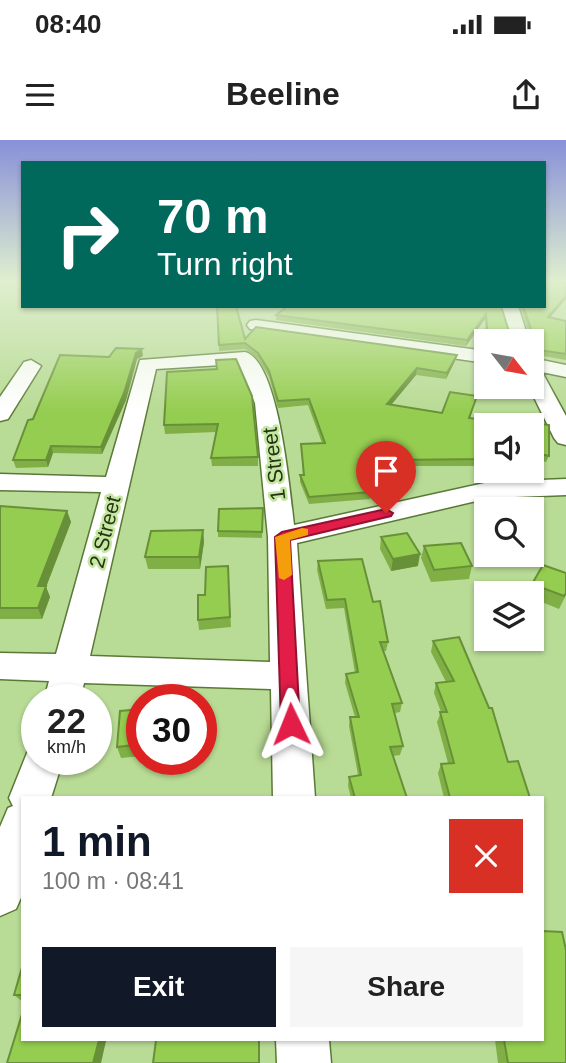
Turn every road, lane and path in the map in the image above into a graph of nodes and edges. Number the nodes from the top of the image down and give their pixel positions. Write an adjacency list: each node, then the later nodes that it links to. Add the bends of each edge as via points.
1 (256, 325): 2 (street)
2 (474, 356)
3 (147, 364): 11 (street, 2 Street); 13 (street, 1 Street, via 245,358 266,403)
4 (31, 366): 8 (street)
5 (544, 366): 6 (street)
6 (566, 371)
7 (544, 395): 9 (street)
8 (0, 414)
9 (566, 438)
10 (0, 482): 11 (street)
11 (117, 485): 16 (street, 2 Street)
12 (566, 487): 13 (street, via 489,490)
13 (282, 537): 15 (street, 1 Street)
14 (0, 666): 16 (street)
15 (289, 676): 16 (street); 19 (street, 1 Street)
16 (67, 684)
17 (38, 775): 18 (street)
18 (31, 796)
19 (294, 796)
20 (21, 828): 21 (street)
21 (0, 893)
22 (303, 1041): 23 (street)
23 (304, 1063)

